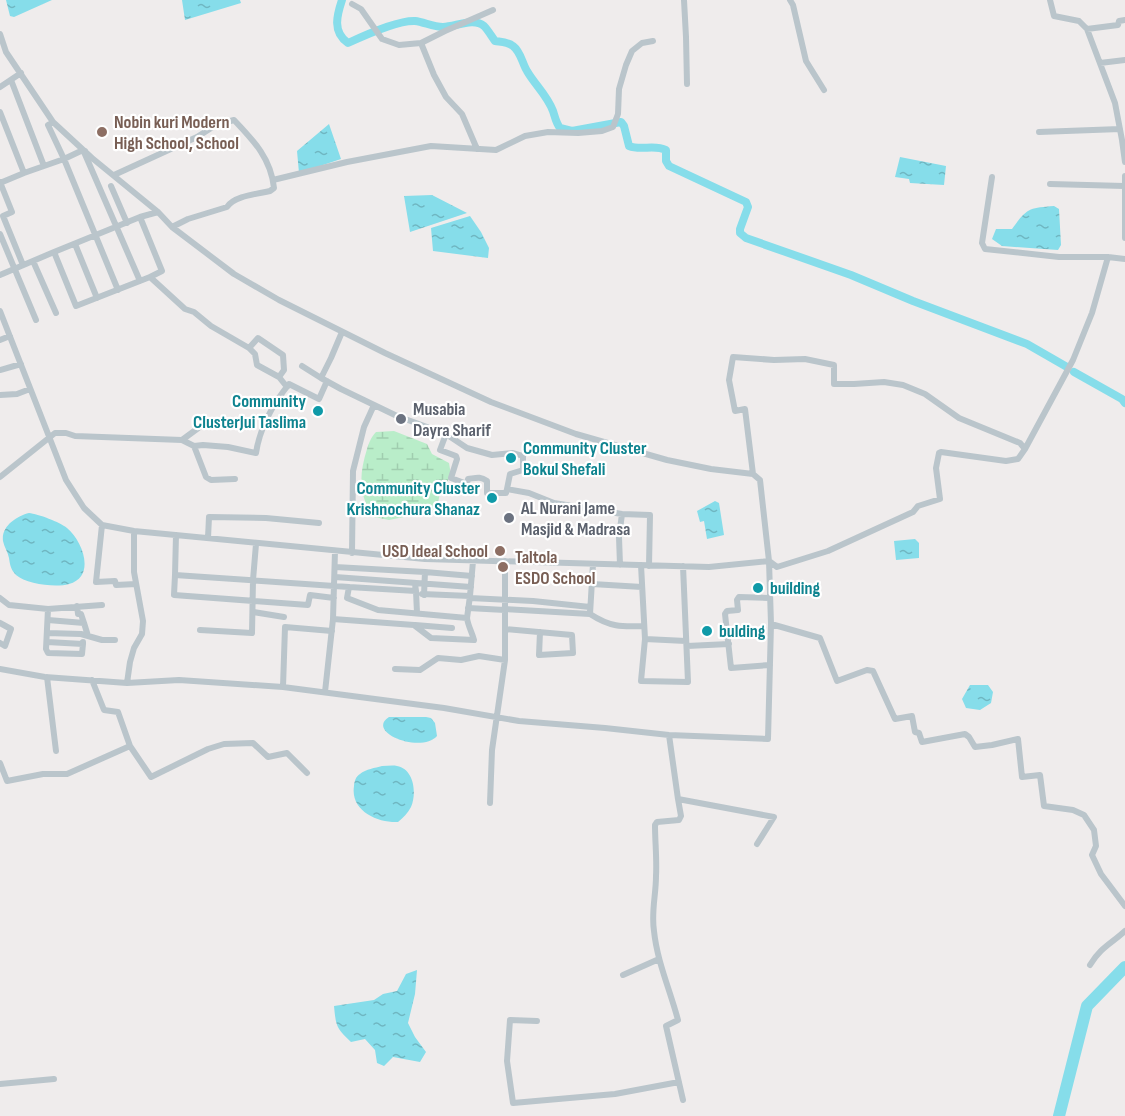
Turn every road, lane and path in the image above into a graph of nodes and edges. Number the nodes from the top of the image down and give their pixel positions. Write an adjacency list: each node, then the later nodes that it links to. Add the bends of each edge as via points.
1 (684, 0): 15 (street)
2 (790, 0): 17 (street, via 806,61)
3 (1050, 0): 7 (street, via 1054,16 1079,21)
4 (352, 4): 10 (street, via 361,9 382,39 399,45)
5 (493, 10): 10 (street)
6 (1125, 20): 7 (street, via 1118,25)
7 (1087, 29): 12 (street)
8 (0, 34): 13 (street, via 6,52)
9 (653, 41): 23 (street, via 632,51 619,89 613,127 578,133 548,132 525,136 496,150)
10 (421, 43): 23 (street, via 434,75 446,97 462,114)
11 (1125, 60): 12 (street)
12 (1100, 63): 20 (street)
13 (21, 73): 14 (street); 19 (street)
14 (11, 80): 16 (street); 27 (street)
15 (687, 84)
16 (0, 87)
17 (824, 90)
18 (0, 112): 28 (street)
19 (53, 122): 24 (street); 25 (street, via 48,125)
20 (1120, 129): 21 (street); 22 (street)
21 (1039, 132)
22 (1124, 140): 26 (street)
23 (477, 149): 32 (street, via 432,146)
24 (84, 151): 25 (street); 29 (street); 41 (street)
25 (64, 159): 27 (street); 44 (street)
26 (1125, 162)
27 (44, 166): 28 (street)
28 (24, 173): 33 (street)
29 (114, 175): 32 (street, via 234,120 256,144); 37 (street)
30 (1125, 176): 36 (street)
31 (992, 177): 48 (street, via 982,243 985,249 1059,257)
32 (273, 180): 42 (street, via 273,189)
33 (0, 183): 51 (street, via 12,212 3,216)
34 (1050, 184): 36 (street)
35 (111, 186): 39 (street)
36 (1124, 186): 40 (street)
37 (158, 212): 38 (street); 42 (street)
38 (140, 218): 39 (street); 54 (street, via 162,271)
39 (127, 223): 41 (street)
40 (1125, 225): 45 (street)
41 (117, 227): 44 (street); 55 (street)
42 (172, 227): 62 (street, via 234,274)
43 (0, 234): 52 (street)
44 (96, 236): 46 (street); 56 (street)
45 (1125, 238)
46 (75, 244): 47 (street); 57 (street)
47 (54, 252): 50 (street); 57 (street, via 76,306)
48 (1108, 257): 49 (street); 80 (street, via 1073,360)
49 (1125, 259)
50 (33, 261): 51 (street); 59 (street)
51 (23, 265): 52 (street)
52 (14, 269): 53 (street); 60 (street)
53 (0, 275)
54 (150, 277): 55 (street); 65 (street, via 185,309)
55 (140, 280): 56 (street)
56 (118, 290): 57 (street)
57 (97, 298)
58 (0, 310): 61 (street)
59 (56, 314)
60 (36, 321)
61 (3, 325): 63 (street)
62 (342, 332): 70 (street); 81 (street, via 490,402 576,434 667,460)
63 (10, 336): 64 (street); 66 (street)
64 (0, 340)
65 (249, 348): 69 (street, via 257,365); 69 (street, via 258,338 283,355 284,370)
66 (21, 364): 68 (street); 72 (street)
67 (302, 366): 70 (street)
68 (0, 370)
69 (279, 377): 71 (street)
70 (324, 379): 71 (street, via 319,399 290,384); 74 (street)
71 (287, 387): 79 (street, via 271,411 256,453)
72 (30, 389): 73 (street); 77 (street)
73 (0, 395)
74 (374, 405): 76 (street); 93 (street, via 353,471)
75 (236, 425): 78 (street, via 201,426)
76 (446, 434): 84 (street, via 466,448 492,455 524,456 523,470 510,474); 84 (street, via 440,450 458,459 451,478 467,484 468,479 483,478 487,481 487,493 506,493)
77 (49, 437): 78 (street, via 66,433); 82 (street); 87 (street, via 66,480 84,508)
78 (182, 440): 79 (street)
79 (194, 446): 83 (street, via 206,477)
80 (1025, 449): 81 (street, via 1020,443 959,418 925,394 903,385 834,384 834,365 805,359 733,357 729,380 735,411 745,409); 96 (street, via 1018,459 1006,461 941,452 936,468 940,499 828,551 777,567)
81 (753, 474): 96 (street, via 760,480)
82 (0, 477)
83 (235, 479)
84 (507, 489): 85 (street, via 554,503)
85 (622, 514): 98 (street); 100 (street, via 650,515)
86 (319, 522): 90 (street, via 209,517)
87 (102, 525): 88 (street); 108 (street, via 96,582)
88 (134, 531): 89 (street); 108 (street)
89 (176, 535): 90 (street); 104 (street)
90 (208, 538): 91 (street)
91 (256, 544): 92 (street); 107 (street)
92 (335, 551): 93 (street); 102 (street)
93 (352, 553): 94 (street)
94 (473, 561): 95 (street); 105 (street)
95 (505, 561): 97 (street); 122 (street)
96 (769, 561): 101 (street); 121 (street)
97 (593, 564): 98 (street); 111 (street)
98 (620, 565): 99 (street)
99 (641, 565): 100 (street); 113 (street)
100 (649, 566): 101 (street)
101 (683, 566): 151 (street)
102 (335, 567): 103 (street); 106 (street)
103 (425, 572): 105 (street); 110 (street)
104 (175, 575): 107 (street); 123 (street, via 174,595)
105 (472, 576): 115 (street)
106 (335, 577): 109 (street); 112 (street)
107 (253, 580): 112 (street); 123 (street)
108 (136, 584): 162 (street, via 142,634 134,648)
109 (415, 584): 110 (street); 116 (street)
110 (424, 584): 115 (street); 117 (street)
111 (592, 584): 113 (street); 129 (street)
112 (335, 585): 114 (street); 120 (street)
113 (642, 586): 140 (street)
114 (349, 587): 116 (street); 131 (street, via 347,598 378,610)
115 (471, 587): 118 (street)
116 (416, 591): 117 (street); 131 (street)
117 (424, 595): 118 (street)
118 (470, 597): 122 (street); 126 (street)
119 (0, 598): 127 (street, via 9,605)
120 (334, 598): 123 (street, via 310,595 308,605); 134 (street)
121 (769, 598): 138 (street); 153 (street, via 739,597 738,610 725,612)
122 (504, 599): 128 (street); 129 (street)
123 (253, 602): 130 (street)
124 (102, 605): 125 (street)
125 (77, 606): 127 (street); 137 (street)
126 (468, 608): 128 (street); 133 (street)
127 (48, 609): 135 (street)
128 (504, 610): 129 (street); 142 (street)
129 (590, 611): 140 (street, via 601,621 618,627)
130 (253, 612): 132 (street); 143 (street, via 256,633)
131 (417, 613): 133 (street)
132 (284, 617)
133 (467, 618): 139 (street, via 474,640 431,638)
134 (333, 619): 139 (street); 144 (street)
135 (48, 620): 137 (street); 146 (street)
136 (0, 623): 154 (street, via 11,629)
137 (84, 623): 147 (street)
138 (771, 624): 157 (street); 174 (street, via 820,638 837,681 873,670 896,719 912,716 915,733 919,733 922,742 965,734 975,747 1018,739 1022,777 1040,776 1044,806 1084,815 1094,830 1096,846 1092,855)
139 (414, 625): 141 (street)
140 (644, 626): 148 (street)
141 (452, 628)
142 (505, 629): 145 (street); 156 (street)
143 (200, 630)
144 (332, 631): 163 (street, via 285,627); 164 (street)
145 (540, 632): 145 (street, via 572,635 573,653 539,655)
146 (47, 633): 147 (street); 150 (street)
147 (86, 635): 149 (street); 152 (street)
148 (645, 639): 151 (street); 151 (street, via 641,681 688,681)
149 (115, 640)
150 (47, 642): 152 (street); 152 (street, via 48,653 79,655)
151 (686, 643): 153 (street)
152 (83, 644)
153 (729, 644): 157 (street, via 732,668)
154 (3, 645): 155 (street)
155 (13, 649)
156 (505, 660): 159 (street, via 479,656 461,660 438,658 420,670); 165 (street)
157 (770, 665): 166 (street, via 768,739)
158 (0, 669): 160 (street)
159 (395, 669)
160 (46, 677): 161 (street); 168 (street)
161 (92, 680): 162 (street); 167 (street, via 104,710 118,712)
162 (127, 682): 163 (street, via 179,680)
163 (283, 687): 164 (street)
164 (326, 692): 165 (street)
165 (497, 718): 166 (street); 172 (street)
166 (669, 735): 171 (street)
167 (130, 746): 169 (street, via 67,774 7,781); 170 (street, via 151,777 208,749 252,743 268,757 286,753)
168 (56, 752)
169 (0, 764)
170 (307, 773)
171 (678, 800): 173 (street, via 774,817); 176 (street, via 679,820 655,825 653,930)
172 (490, 803)
173 (757, 844)
174 (1125, 906)
175 (1125, 931): 177 (street, via 1107,944)
176 (659, 959): 178 (street); 181 (street, via 678,1020 666,1026)
177 (1090, 965)
178 (623, 975)
179 (537, 1022): 181 (street, via 510,1020 507,1061 513,1103 615,1094)
180 (54, 1079): 182 (street)
181 (679, 1082): 183 (street)
182 (0, 1084)
183 (683, 1100)

